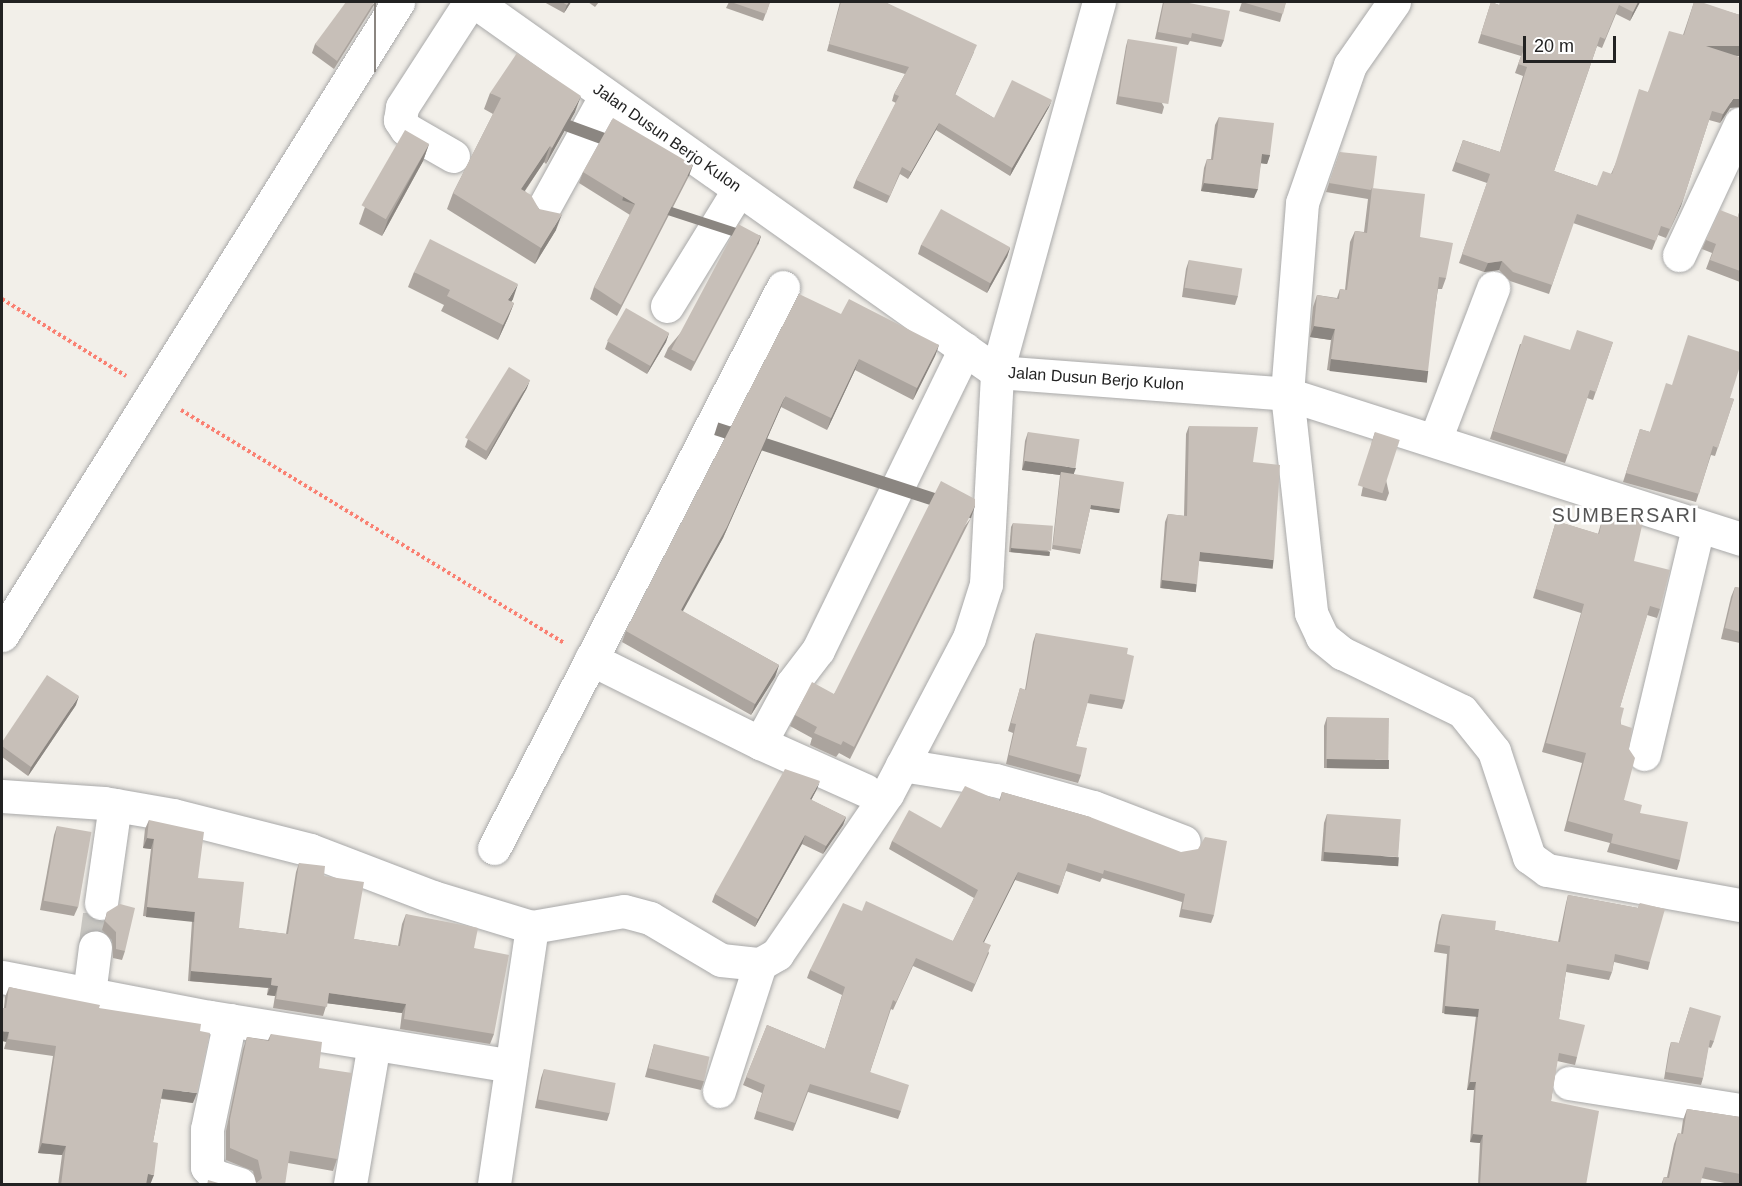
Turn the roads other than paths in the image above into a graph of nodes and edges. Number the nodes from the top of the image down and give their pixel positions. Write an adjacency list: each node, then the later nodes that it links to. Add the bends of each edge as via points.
1 (398, 2): 21 (street)
2 (470, 2): 8 (street, via 402,107 400,120 406,129)
3 (475, 2): 6 (street, Jalan Dusun Berjo Kulon)
4 (1098, 2): 16 (street)
5 (1394, 2): 17 (street, via 1350,65 1302,203)
6 (606, 95): 9 (street, Jalan Dusun Berjo Kulon); 10 (street)
7 (1740, 124): 11 (street)
8 (453, 156)
9 (739, 189): 14 (street); 15 (street, Jalan Dusun Berjo Kulon)
10 (543, 209)
11 (1679, 255)
12 (783, 286): 22 (street)
13 (1493, 288): 18 (street)
14 (667, 306)
15 (965, 349): 16 (street, Jalan Dusun Berjo Kulon); 23 (street, via 818,650 792,684)
16 (997, 372): 17 (street, Jalan Dusun Berjo Kulon); 25 (street, via 986,584 969,638)
17 (1287, 394): 18 (street, Jalan Dusun Berjo Kulon); 32 (street, via 1311,614 1322,637 1342,653 1462,711 1494,751 1529,857 1548,870)
18 (1435, 440): 19 (street, Jalan Dusun Berjo Kulon)
19 (1698, 527): 20 (street, Jalan Dusun Berjo Kulon); 24 (street)
20 (1740, 539)
21 (2, 636)
22 (591, 659): 23 (street); 30 (street)
23 (760, 743): 26 (street)
24 (1644, 754)
25 (902, 765): 29 (street, via 995,780 1093,807); 35 (street, via 887,794 777,954)
26 (865, 790)
27 (2, 796): 28 (street)
28 (115, 805): 31 (street); 33 (street, via 310,850 433,897)
29 (1184, 843)
30 (494, 848)
31 (101, 903)
32 (1740, 905)
33 (532, 927): 35 (street, via 624,911 650,918 721,960); 40 (street)
34 (95, 947): 37 (street)
35 (760, 964): 42 (street)
36 (2, 977): 37 (street)
37 (89, 994): 38 (street)
38 (230, 1020): 39 (street); 44 (street, via 207,1129 207,1167 215,1176)
39 (374, 1044): 40 (street); 45 (street)
40 (512, 1066): 46 (street)
41 (1569, 1083): 43 (street)
42 (719, 1091)
43 (1740, 1110)
44 (240, 1185)
45 (350, 1185)
46 (494, 1185)

